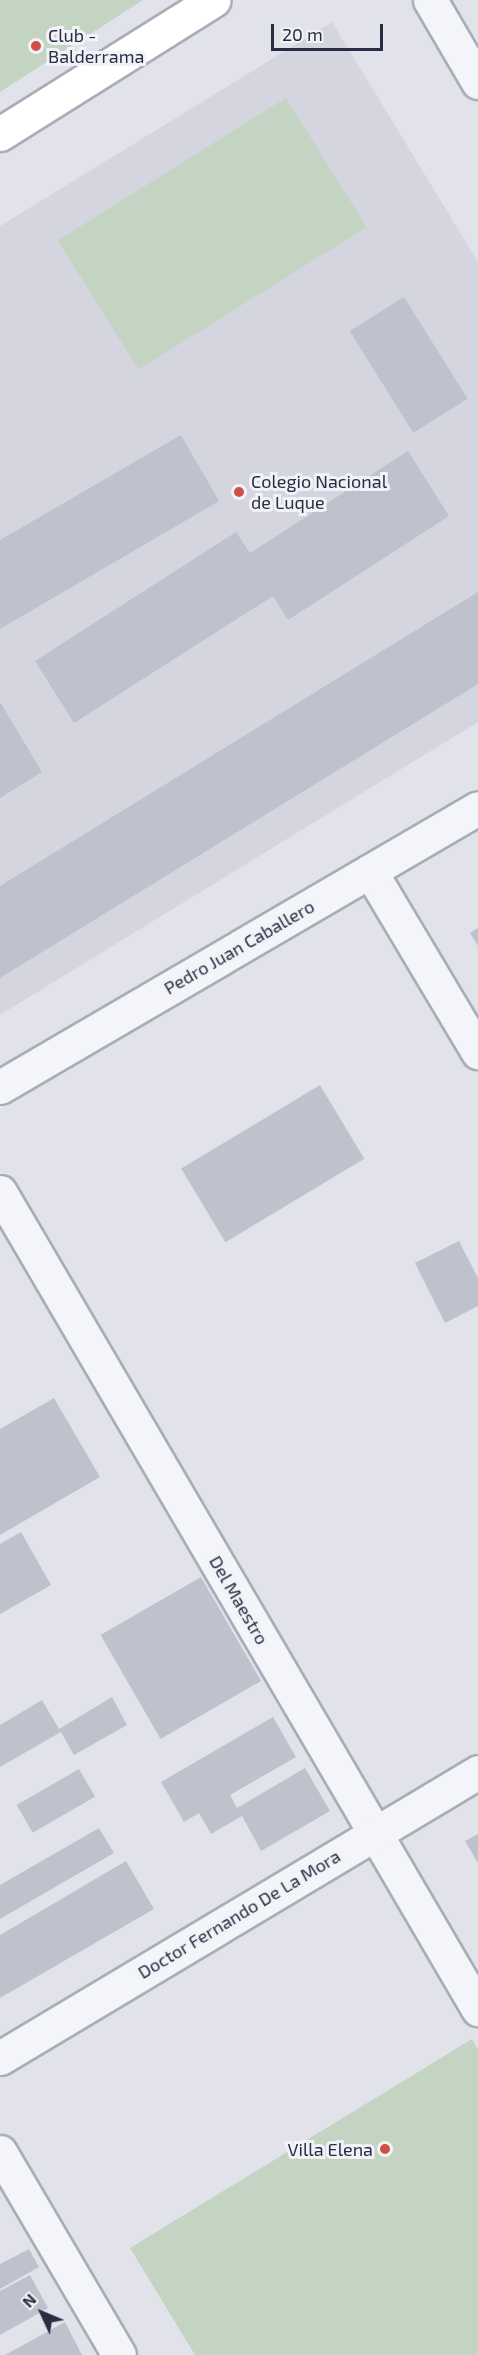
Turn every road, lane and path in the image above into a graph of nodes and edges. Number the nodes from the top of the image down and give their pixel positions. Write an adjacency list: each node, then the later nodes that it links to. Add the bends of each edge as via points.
1 (214, 0): 4 (main road)
2 (430, 0): 3 (street)
3 (478, 82)
4 (0, 134)
5 (478, 808): 6 (street, Pedro Juan Caballero)
6 (370, 871): 7 (street); 8 (street, Pedro Juan Caballero)
7 (478, 1052)
8 (0, 1087)
9 (0, 1192): 11 (street, Del Maestro)
10 (478, 1772): 11 (street, Doctor Fernando De La Mora)
11 (374, 1833): 12 (street, Del Maestro); 13 (street, Doctor Fernando De La Mora)
12 (478, 2009)
13 (0, 2058)
14 (0, 2152): 15 (street)
15 (119, 2355)

